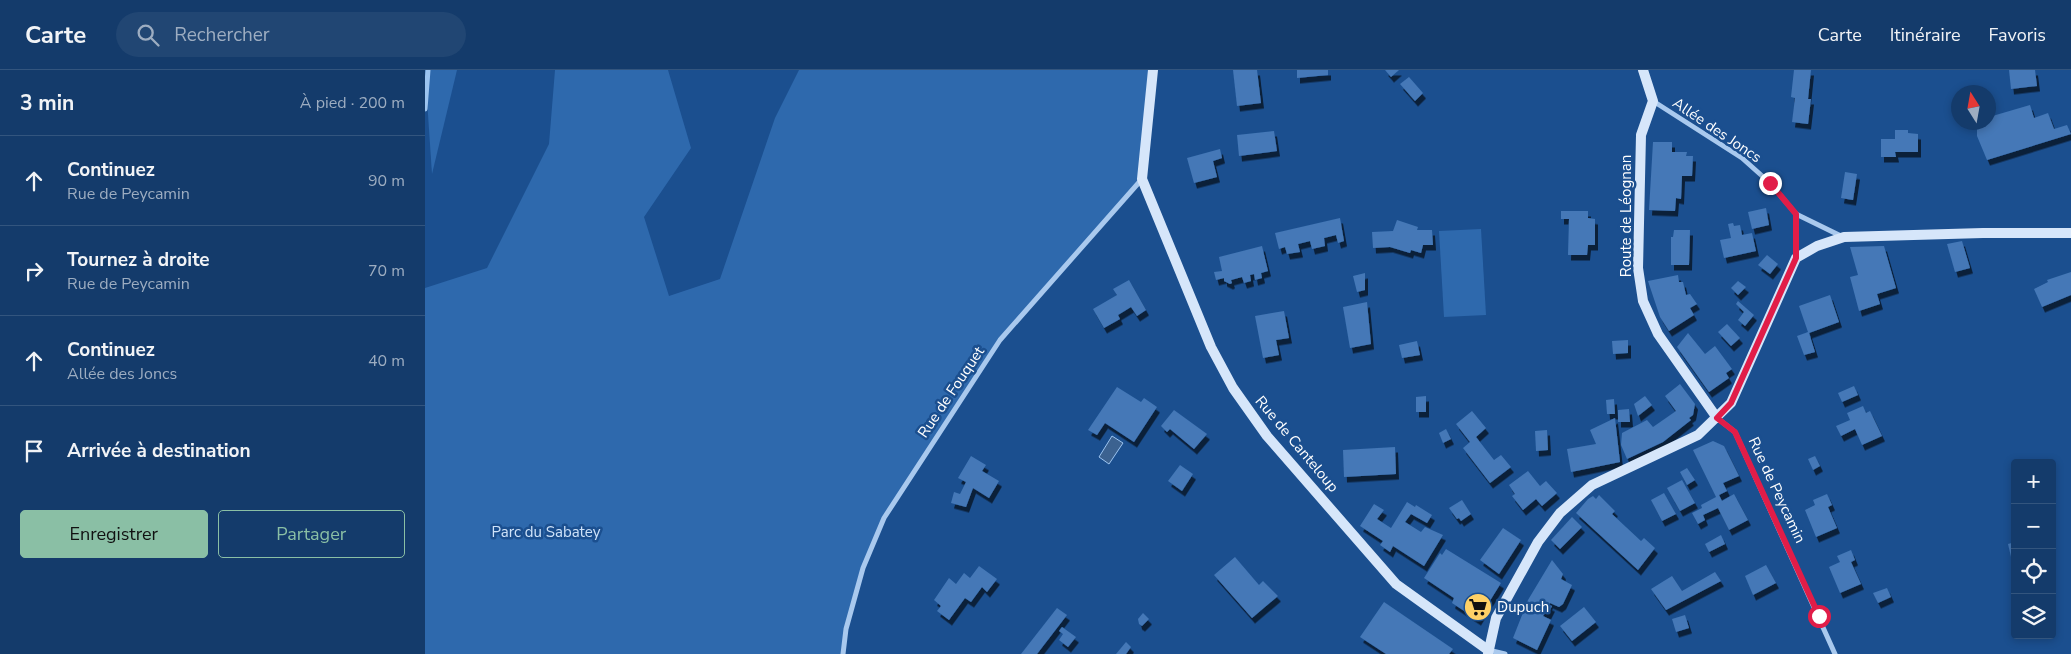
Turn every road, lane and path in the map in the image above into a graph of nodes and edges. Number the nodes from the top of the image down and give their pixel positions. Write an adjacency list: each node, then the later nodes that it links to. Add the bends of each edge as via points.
1 (1153, 70): 4 (street, Rue de Canteloup)
2 (1643, 70): 3 (street)
3 (1653, 102): 5 (street, Allée des Joncs, via 1742,158 1770,183); 9 (street, Route de Léognan, via 1641,135 1638,268 1643,300 1658,334)
4 (1142, 179): 10 (street, Rue de Canteloup, via 1211,347 1233,388 1267,436 1396,584); 11 (street, Rue de Fouquet, via 1000,340 884,518 863,568 846,629)
5 (1796, 214): 7 (street, via 1819,228); 8 (street)
6 (2071, 233): 7 (street)
7 (1844, 237): 8 (street, via 1817,246)
8 (1796, 258): 9 (street, via 1731,403)
9 (1717, 418): 10 (street, via 1698,435 1592,485 1560,512 1538,542 1496,618); 13 (street, Rue de Peycamin, via 1735,432)
10 (1488, 652): 12 (street, Rue de Canteloup)
11 (843, 654)
12 (1505, 654)
13 (1835, 654)

